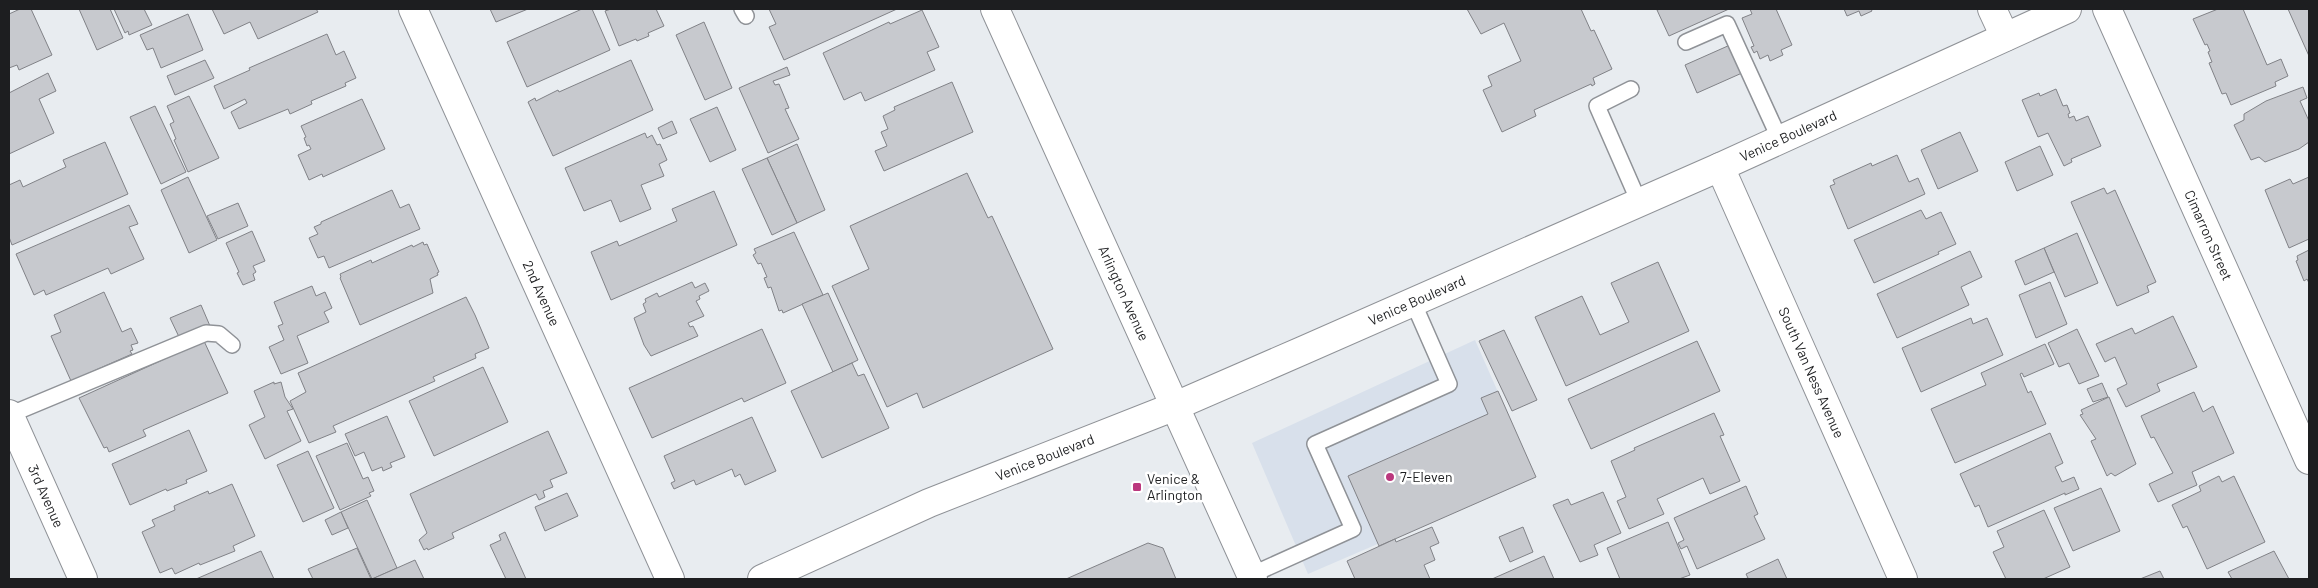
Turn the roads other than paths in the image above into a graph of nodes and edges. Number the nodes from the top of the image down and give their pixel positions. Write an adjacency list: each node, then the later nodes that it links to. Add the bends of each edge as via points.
1 (413, 9): 19 (main road, 2nd Avenue)
2 (995, 9): 14 (main road, Arlington Avenue)
3 (1992, 9): 6 (main road)
4 (2067, 9): 6 (main road, Venice Boulevard)
5 (2107, 9): 16 (main road, Cimarron Street)
6 (2005, 37): 9 (main road, Venice Boulevard)
7 (1686, 42): 9 (lane, via 1727,24)
8 (1631, 90): 11 (lane, via 1597,106)
9 (1780, 140): 10 (main road, Venice Boulevard)
10 (1720, 167): 11 (main road, Venice Boulevard); 21 (main road, South Van Ness Avenue)
11 (1639, 202): 12 (main road, Venice Boulevard)
12 (1412, 302): 14 (main road, Venice Boulevard); 17 (lane, via 1449,384 1315,444 1353,529)
13 (232, 346): 15 (lane, via 220,334 206,333)
14 (1174, 407): 17 (main road, Arlington Avenue); 20 (main road, Venice Boulevard, via 929,503)
15 (9, 414): 18 (main road, 3rd Avenue)
16 (2309, 460)
17 (1252, 577)
18 (83, 579)
19 (670, 579)
20 (762, 579)
21 (1901, 579)

